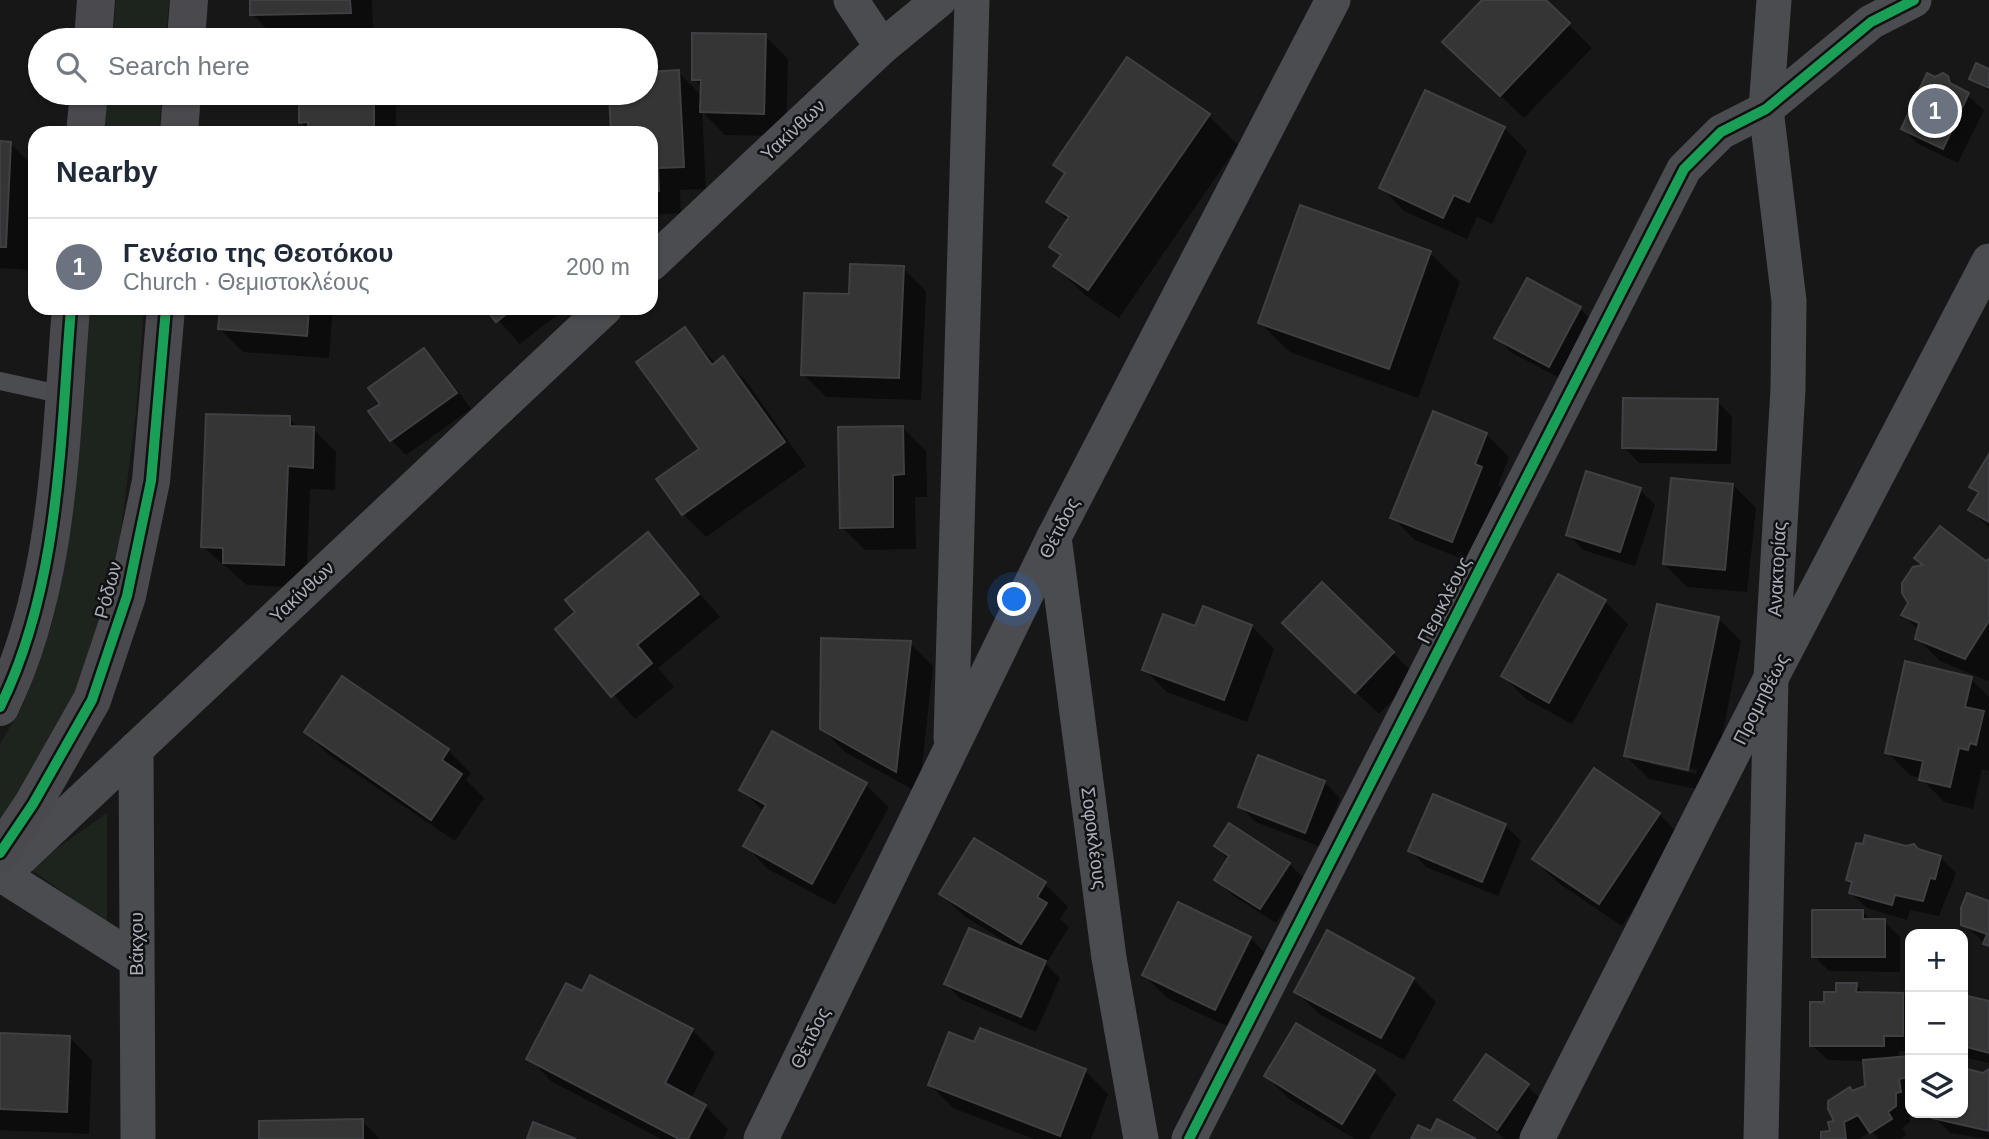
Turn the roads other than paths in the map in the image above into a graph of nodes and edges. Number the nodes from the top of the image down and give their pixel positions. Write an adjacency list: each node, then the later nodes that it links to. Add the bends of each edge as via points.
1 (96, 0): 9 (street)
2 (189, 0): 10 (street)
3 (851, 0): 11 (street)
4 (939, 0): 11 (street, Υακίνθων)
5 (972, 0): 27 (street)
6 (1333, 0): 24 (street, Θέτιδος)
7 (1774, 0): 14 (street, Ανακτορίας)
8 (1907, 2): 14 (street, Περικλέους, via 1871,22)
9 (94, 28)
10 (187, 28)
11 (882, 47): 17 (street, Υακίνθων)
12 (88, 105): 15 (street)
13 (181, 105): 16 (street)
14 (1766, 109): 25 (street, Ανακτορίας, via 1789,301); 34 (street, Περικλέους, via 1721,132 1684,169)
15 (86, 126)
16 (180, 126)
17 (658, 257)
18 (1989, 261): 25 (street, Προμηθέως)
19 (70, 315): 23 (street)
20 (165, 315): 29 (street, Ρόδων, via 150,481 127,596 92,700)
21 (598, 315): 28 (street, Υακίνθων)
22 (0, 381): 23 (lane)
23 (64, 395): 26 (street, via 47,566 21,664)
24 (1054, 537): 27 (street, Θέτιδος); 33 (street, Σοφοκλέους, via 1110,958)
25 (1771, 678): 35 (street, Προμηθέως); 36 (street, Ανακτορίας)
26 (0, 707)
27 (950, 748): 32 (street, Θέτιδος)
28 (136, 749): 29 (street, Υακίνθων); 30 (street, Βάκχου)
29 (1, 868): 30 (street)
30 (136, 960): 31 (street, Βάκχου)
31 (138, 1139)
32 (761, 1139)
33 (1141, 1139)
34 (1189, 1139)
35 (1537, 1139)
36 (1761, 1139)

